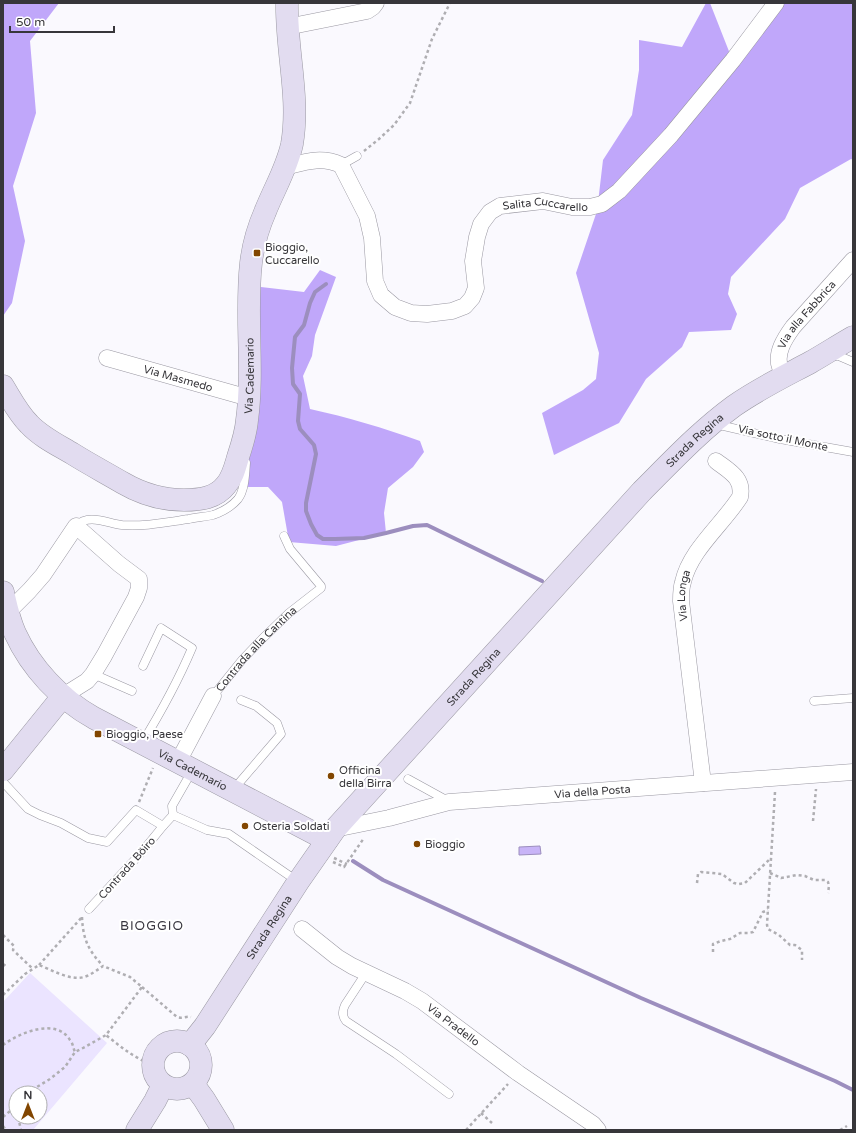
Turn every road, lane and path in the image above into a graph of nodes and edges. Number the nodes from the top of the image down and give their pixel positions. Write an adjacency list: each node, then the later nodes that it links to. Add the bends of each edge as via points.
1 (287, 3): 5 (street, Via Cademario)
2 (376, 3): 5 (street, via 367,11)
3 (450, 3): 6 (path, via 432,39 410,103 389,130)
4 (776, 3): 7 (street, Salita Cuccarello, via 671,135 619,191 602,204 572,207 543,202 500,206 490,212 481,224 477,237 473,261 476,288 465,306 452,311 411,313 394,307 380,295 375,281 372,238 367,216)
5 (287, 27): 8 (street, Via Cademario, via 295,114 291,146)
6 (357, 156): 7 (lane)
7 (341, 165): 8 (street, via 318,160)
8 (285, 167): 17 (street, Via Cademario, via 265,211 254,248 249,287)
9 (853, 260): 15 (street, Via alla Fabbrica, via 785,339 779,361)
10 (853, 337): 13 (street, Strada Regina)
11 (853, 346): 13 (street, Strada Regina)
12 (107, 358): 17 (street, Via Masmedo)
13 (818, 359): 14 (lane, via 839,356); 15 (street, Strada Regina)
14 (853, 362)
15 (785, 376): 18 (street, Strada Regina, via 750,395)
16 (3, 386): 19 (street, Via Cademario, via 27,422 37,431 129,486 155,497 192,500 219,492 231,477)
17 (249, 398): 19 (street, Via Cademario)
18 (713, 423): 20 (lane, Via sotto il Monte, via 780,439); 47 (street, Strada Regina, via 684,448 642,491)
19 (244, 436): 22 (lane, via 246,462 243,486 239,498 226,509 212,515 156,523 134,525 96,519 79,522)
20 (853, 452)
21 (716, 461): 40 (street, Via Longa, via 739,480 742,491 690,563 681,596)
22 (76, 526): 24 (street, via 29,592); 26 (street, via 139,579 140,583 136,597)
23 (284, 536): 29 (lane, Contrada alla Cantina, via 290,549 321,586 320,589 289,613 262,639)
24 (5, 602): 28 (street, Via Cademario, via 14,632 29,658)
25 (143, 666): 33 (lane, via 161,628 192,648 165,704)
26 (93, 674): 27 (lane); 28 (street, via 87,681)
27 (132, 691)
28 (63, 696): 33 (street, Via Cademario, via 82,712); 34 (street)
29 (212, 696): 33 (street, Contrada alla Cantina)
30 (853, 698): 32 (lane)
31 (241, 700): 41 (lane, via 256,706 277,723 280,734)
32 (814, 701)
33 (168, 757): 41 (street, Via Cademario); 43 (path); 44 (lane)
34 (3, 770)
35 (853, 772): 36 (street, Via della Posta)
36 (816, 775): 37 (street, Via della Posta); 45 (path)
37 (776, 778): 40 (street, Via della Posta); 48 (path)
38 (408, 779): 42 (lane)
39 (3, 782): 43 (lane, via 28,809 88,838 107,842)
40 (703, 783): 42 (street, Via della Posta)
41 (233, 791): 47 (street, Via Cademario)
42 (449, 802): 47 (street, Via della Posta, via 359,825)
43 (136, 810): 46 (lane)
44 (173, 815): 46 (lane, Contrada Böiro); 52 (lane, via 207,830 229,834)
45 (814, 822)
46 (163, 826): 55 (lane, Contrada Böiro)
47 (331, 835): 52 (street, Strada Regina)
48 (771, 858): 51 (path); 53 (path, via 745,882 739,884 722,874 701,872 698,874)
49 (343, 862): 50 (path)
50 (347, 864)
51 (770, 873): 54 (path, via 781,878 797,875 825,880 829,886); 56 (path)
52 (298, 882): 70 (street, Strada Regina)
53 (697, 882)
54 (828, 893)
55 (90, 909): 57 (path)
56 (768, 910): 60 (path, via 763,912 753,932 740,933 730,939 721,940 714,944); 61 (path, via 768,928 790,945 802,950)
57 (82, 917): 63 (path); 64 (path, via 84,938)
58 (302, 929): 67 (street, Via Pradello, via 337,957)
59 (3, 935): 66 (path, via 14,946 13,950)
60 (713, 952)
61 (802, 960)
62 (3, 964): 65 (path)
63 (39, 965): 64 (path, via 74,978 83,978); 66 (path)
64 (103, 966): 68 (path, via 130,977)
65 (6, 967)
66 (33, 969): 69 (path)
67 (366, 973): 76 (street, Via Pradello, via 422,1001); 80 (lane, via 342,1009 343,1018)
68 (142, 987): 70 (path, via 177,1017 190,1016); 71 (path)
69 (3, 995)
70 (205, 1026): 73 (street, Strada Regina)
71 (106, 1035): 74 (path); 75 (path, via 131,1054)
72 (3, 1045): 74 (path, via 24,1033 54,1029 71,1040)
73 (190, 1045): 75 (street, via 184,1042 169,1042 158,1051); 77 (street, via 200,1056 202,1064 198,1078)
74 (75, 1052): 78 (path, via 65,1067)
75 (153, 1065): 79 (street, via 154,1072)
76 (518, 1073): 81 (path); 89 (street, Via Pradello)
77 (193, 1084): 79 (street, via 178,1090); 87 (street)
78 (40, 1085)
79 (163, 1085): 86 (street)
80 (450, 1094)
81 (481, 1114): 82 (path); 88 (path)
82 (492, 1123)
83 (3, 1126): 85 (path)
84 (847, 1126): 90 (path)
85 (6, 1130)
86 (137, 1130)
87 (223, 1130)
88 (466, 1130)
89 (598, 1130)
90 (840, 1130)

